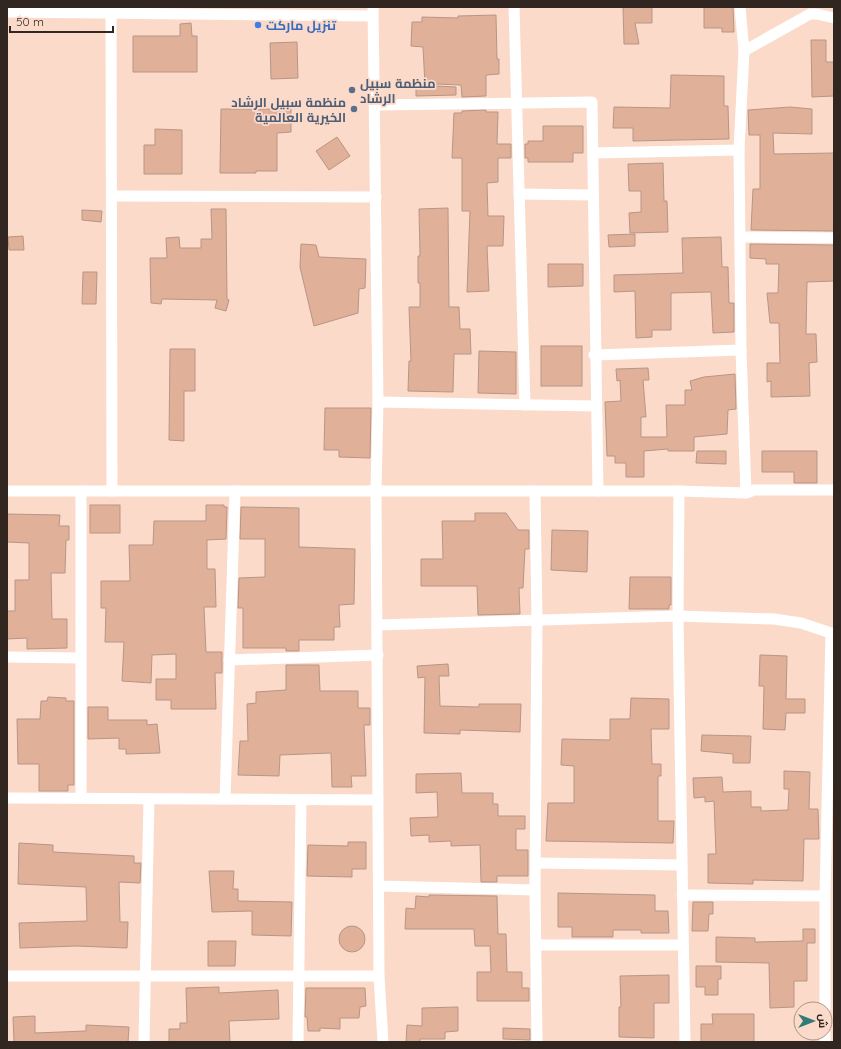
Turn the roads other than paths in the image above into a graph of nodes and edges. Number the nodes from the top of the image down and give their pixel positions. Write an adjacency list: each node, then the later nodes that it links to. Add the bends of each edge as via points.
1 (514, 7): 9 (street)
2 (740, 7): 8 (street)
3 (68, 10): 4 (street); 6 (street)
4 (7, 12)
5 (373, 12): 6 (street); 10 (street)
6 (111, 15): 15 (street)
7 (834, 18): 8 (street, via 810,14)
8 (744, 51): 11 (street)
9 (517, 104): 10 (street); 12 (street, via 592,102); 13 (street)
10 (375, 105): 16 (street)
11 (739, 150): 12 (street); 17 (street)
12 (593, 153): 14 (street)
13 (519, 194): 14 (street); 22 (street)
14 (593, 195): 20 (street)
15 (112, 196): 16 (street); 27 (street)
16 (376, 197): 21 (street)
17 (740, 237): 18 (street); 19 (street)
18 (834, 238)
19 (741, 350): 20 (street); 33 (street)
20 (594, 355): 23 (street)
21 (378, 402): 22 (street); 29 (street)
22 (525, 405): 23 (street)
23 (595, 406): 31 (street)
24 (834, 490): 33 (street, via 754,490)
25 (7, 491): 26 (street)
26 (81, 491): 27 (street); 40 (street)
27 (112, 491): 28 (street)
28 (235, 491): 29 (street); 41 (street)
29 (376, 491): 30 (street); 36 (street)
30 (535, 491): 31 (street); 35 (street)
31 (598, 491): 32 (street)
32 (679, 491): 33 (street); 34 (street)
33 (746, 493)
34 (678, 616): 35 (street); 37 (street, via 774,619 801,623); 49 (street)
35 (537, 620): 36 (street); 48 (street)
36 (377, 625): 38 (street)
37 (832, 633): 50 (street)
38 (378, 654): 41 (street); 47 (street)
39 (7, 657): 40 (street)
40 (81, 658): 43 (street)
41 (230, 660): 45 (street)
42 (7, 798): 43 (street)
43 (81, 798): 44 (street)
44 (150, 799): 45 (street); 58 (street)
45 (225, 799): 46 (street)
46 (301, 800): 47 (street); 59 (street)
47 (378, 800): 51 (street)
48 (536, 863): 49 (street); 52 (street)
49 (682, 865): 53 (street)
50 (830, 873): 54 (street)
51 (379, 886): 52 (street); 60 (street)
52 (535, 890): 55 (street)
53 (682, 895): 54 (street); 56 (street)
54 (825, 896): 61 (street)
55 (536, 945): 56 (street); 65 (street)
56 (683, 945): 66 (street)
57 (7, 976): 58 (street)
58 (145, 976): 59 (street); 62 (street)
59 (298, 976): 60 (street); 63 (street)
60 (379, 976): 64 (street)
61 (825, 1001)
62 (144, 1042)
63 (298, 1042)
64 (383, 1042)
65 (538, 1042)
66 (685, 1042)

